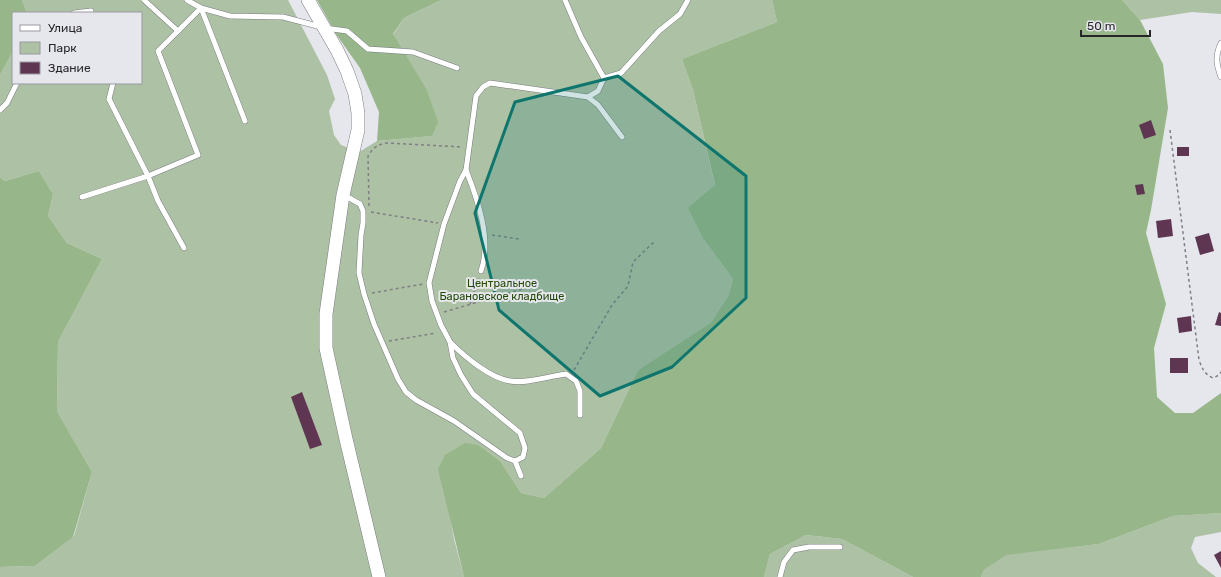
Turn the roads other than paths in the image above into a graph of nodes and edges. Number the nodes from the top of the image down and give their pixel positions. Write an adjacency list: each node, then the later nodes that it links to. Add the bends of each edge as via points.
1 (144, 0): 8 (lane)
2 (187, 0): 6 (lane)
3 (308, 0): 7 (street)
4 (565, 0): 12 (lane)
5 (688, 0): 12 (lane, via 680,14 659,31 621,73)
6 (201, 8): 7 (lane, via 230,16 283,18); 8 (lane); 17 (lane)
7 (324, 28): 10 (lane, via 347,31 368,49 413,52); 21 (street, via 347,71 358,112 358,130)
8 (178, 31): 20 (lane, via 158,51 198,155)
9 (1221, 43): 11 (lane, via 1216,52)
10 (457, 68)
11 (1221, 77)
12 (604, 78): 15 (lane, via 598,91)
13 (16, 84): 16 (lane, via 7,103)
14 (113, 84): 20 (lane, via 109,99)
15 (588, 97): 18 (lane, via 598,105); 19 (lane, via 490,83 483,87 476,96)
16 (0, 110)
17 (245, 121)
18 (622, 136)
19 (466, 170): 24 (lane, via 485,234 486,251); 25 (lane, via 444,224 429,283 432,301)
20 (148, 176): 22 (lane); 23 (lane)
21 (343, 195): 27 (lane, via 360,204 363,211 360,273 364,294 382,342 406,392); 30 (street, via 326,314 326,348)
22 (82, 197)
23 (184, 248)
24 (481, 271)
25 (450, 342): 26 (lane, via 494,376 511,382 566,374 576,381 580,391); 27 (lane, via 453,358 473,394 520,433 525,448 523,457)
26 (580, 415)
27 (515, 461): 28 (lane)
28 (521, 476)
29 (840, 547): 31 (lane, via 809,547 794,550 784,562)
30 (380, 577)
31 (780, 577)

